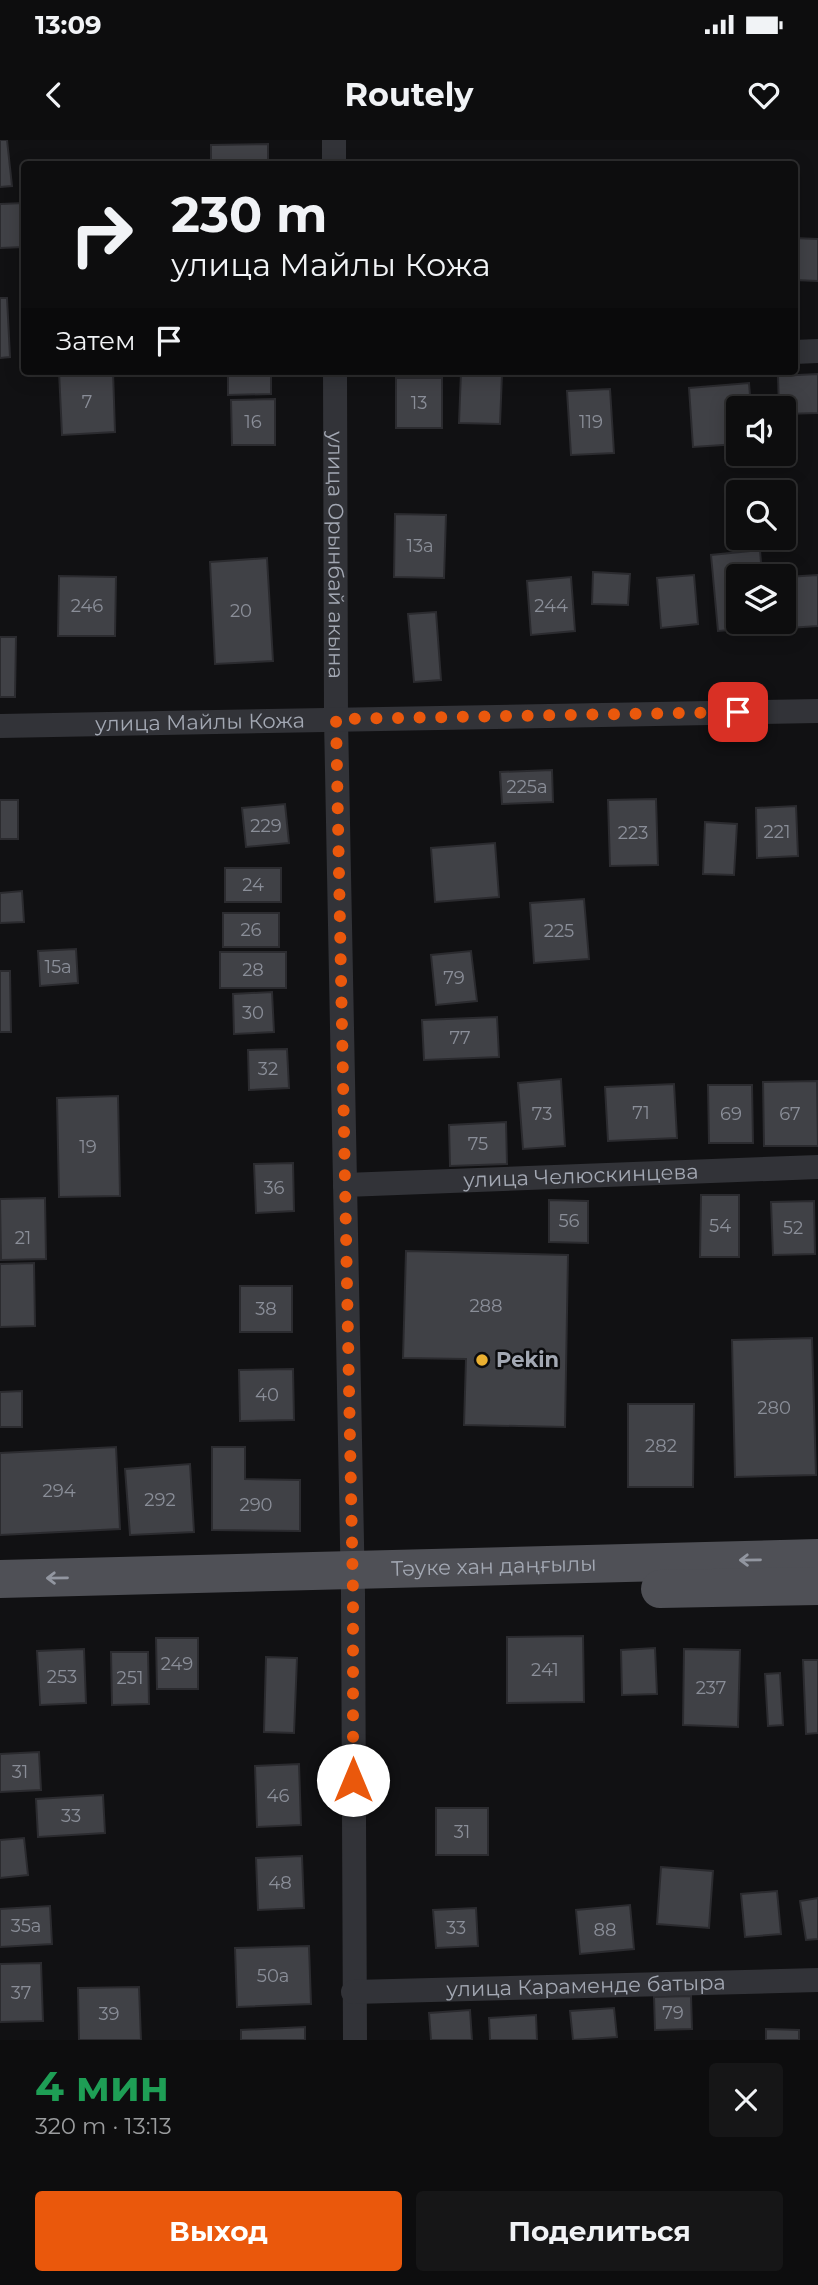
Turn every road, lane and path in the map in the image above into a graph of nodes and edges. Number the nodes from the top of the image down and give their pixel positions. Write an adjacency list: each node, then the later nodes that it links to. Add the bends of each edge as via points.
1 (334, 140): 2 (street)
2 (334, 161)
3 (818, 351): 4 (street)
4 (798, 352)
5 (335, 375): 7 (street, улица Орынбай акына)
6 (818, 711): 7 (street, улица Майлы Кожа)
7 (336, 719): 8 (street, улица Майлы Кожа); 10 (street, улица Орынбай акына)
8 (0, 726)
9 (818, 1167): 10 (street, улица Челюскинцева)
10 (345, 1185): 13 (street, улица Орынбай акына)
11 (818, 1558): 13 (main road, Тәуке хан даңғылы, one-way to 13)
12 (0, 1579): 13 (main road, Тәуке хан даңғылы, one-way to 12)
13 (352, 1582): 14 (main road, Тәуке хан даңғылы); 15 (main road, Тәуке хан даңғылы); 17 (street, улица Орынбай акына)
14 (818, 1586)
15 (0, 1604)
16 (818, 1980): 17 (street, улица Караменде батыра)
17 (353, 1992): 18 (street, улица Орынбай акына)
18 (355, 2040)

